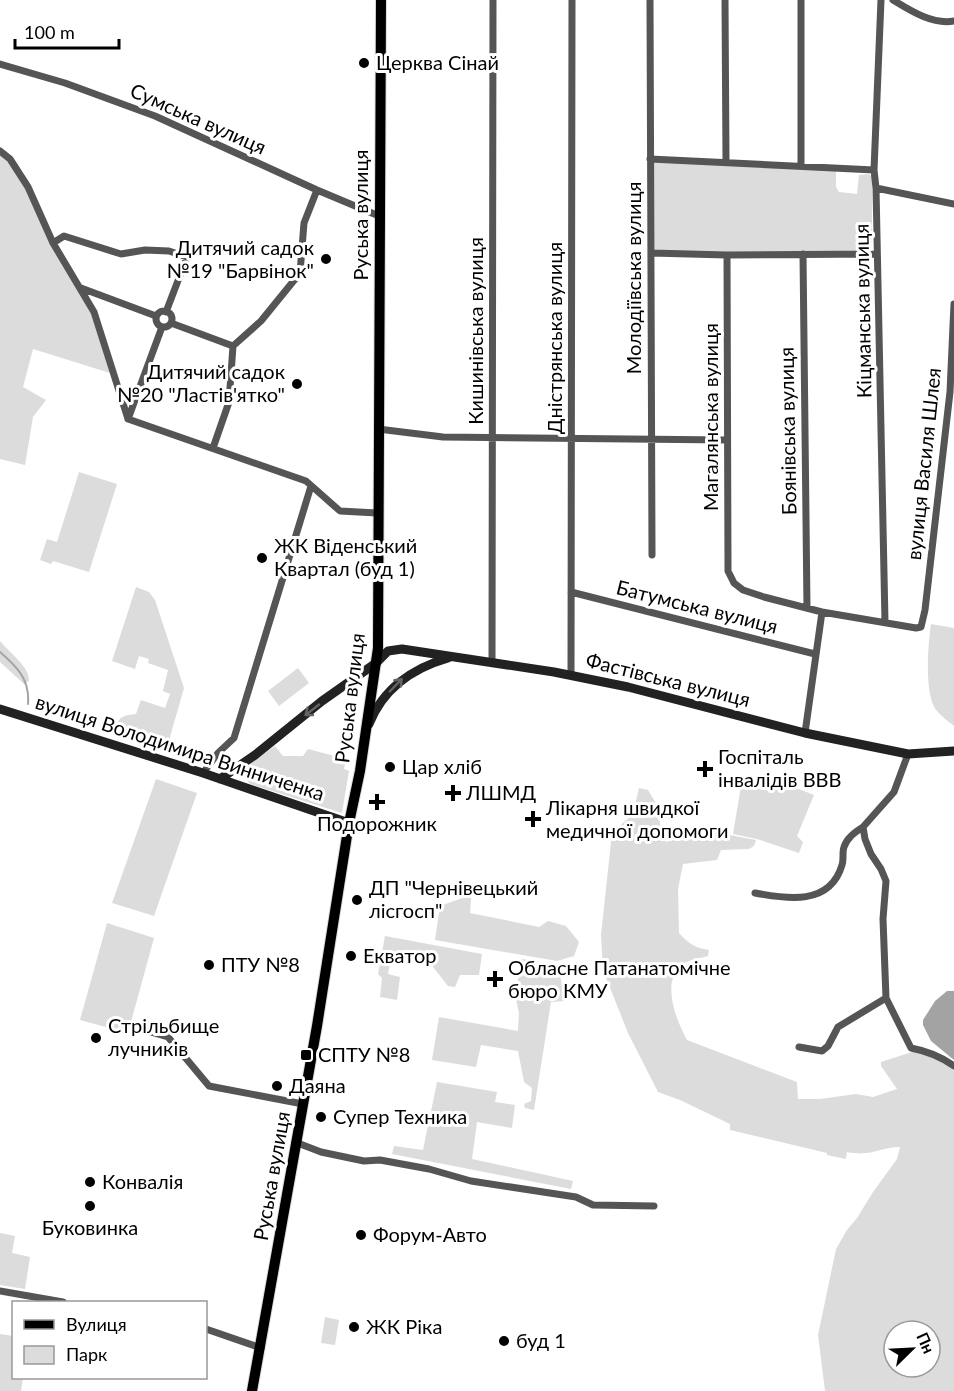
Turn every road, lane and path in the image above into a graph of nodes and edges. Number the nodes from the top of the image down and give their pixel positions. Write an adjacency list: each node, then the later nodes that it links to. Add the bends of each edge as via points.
1 (381, 0): 19 (main road, Руська вулиця)
2 (493, 0): 34 (street, Кишинівська вулиця)
3 (572, 0): 36 (street, Дністрянська вулиця)
4 (650, 0): 12 (street, Молодіївська вулиця)
5 (725, 0): 13 (street)
6 (801, 0): 14 (street)
7 (880, 0): 15 (street, Кіцманська вулиця)
8 (893, 0): 9 (street, via 937,21)
9 (954, 21)
10 (0, 64): 17 (street, Сумська вулиця, via 144,112)
11 (0, 151): 20 (street, via 28,187)
12 (650, 159): 13 (street); 21 (street, Молодіївська вулиця)
13 (726, 161): 14 (street)
14 (801, 166): 15 (street)
15 (874, 170): 16 (street, Кіцманська вулиця)
16 (876, 188): 18 (street); 23 (street, Кіцманська вулиця)
17 (317, 190): 19 (street, Сумська вулиця); 31 (street, via 304,223 300,273 261,321)
18 (954, 204)
19 (379, 216): 33 (main road, Руська вулиця)
20 (53, 243): 25 (street); 27 (street, via 64,236 121,254 169,251 187,257)
21 (651, 252): 24 (street); 35 (street, Молодіївська вулиця)
22 (803, 254): 23 (street); 24 (street); 43 (street, Боянівська вулиця)
23 (877, 254): 45 (street, Кіцманська вулиця)
24 (727, 255): 37 (street, Магалянська вулиця)
25 (81, 288): 28 (street); 32 (street, via 94,312)
26 (954, 304): 45 (street, вулиця Василя Шлея, via 950,393 925,610 921,627)
27 (166, 312): 28 (street); 29 (street)
28 (156, 316): 30 (street)
29 (171, 322): 30 (street); 31 (street)
30 (162, 327): 32 (street)
31 (233, 346): 38 (street, via 229,402)
32 (128, 419): 38 (street)
33 (378, 429): 34 (street, via 435,437); 40 (main road, Руська вулиця)
34 (493, 438): 36 (street); 49 (street, Кишинівська вулиця)
35 (651, 438): 36 (street); 37 (street); 41 (street, Молодіївська вулиця)
36 (571, 439): 42 (street, Дністрянська вулиця)
37 (727, 440): 43 (street, Магалянська вулиця, via 730,578 743,590)
38 (213, 448): 39 (street)
39 (311, 486): 40 (street, via 340,511); 56 (street, via 234,738)
40 (377, 513): 48 (main road, Руська вулиця)
41 (652, 555)
42 (571, 592): 46 (street, Батумська вулиця); 50 (street, Дністрянська вулиця)
43 (807, 608): 44 (street)
44 (822, 612): 45 (street); 46 (street)
45 (885, 622)
46 (815, 654): 52 (street)
47 (453, 657): 48 (main road, Фастівська вулиця, via 402,649 388,651); 49 (main road, Фастівська вулиця); 53 (main road, one-way to 47, via 381,702 404,677)
48 (376, 663): 53 (main road, Руська вулиця); 57 (main road, Фастівська вулиця, one-way to 57)
49 (492, 663): 50 (main road, Фастівська вулиця)
50 (570, 675): 52 (main road, Фастівська вулиця)
51 (0, 709): 56 (main road, вулиця Володимира Винниченка)
52 (805, 733): 55 (main road, Фастівська вулиця)
53 (365, 734): 58 (main road, Руська вулиця)
54 (954, 751): 55 (main road, Фастівська вулиця)
55 (908, 754): 59 (street, via 894,792)
56 (204, 773): 57 (main road, вулиця Володимира Винниченка)
57 (220, 779): 58 (main road, вулиця Володимира Винниченка)
58 (349, 823): 65 (main road, Руська вулиця)
59 (863, 827): 60 (street, via 844,845 842,865 832,883 822,891 792,899); 61 (street, via 871,854 886,881)
60 (754, 893)
61 (886, 998): 63 (street, via 838,1027 822,1051); 64 (street, via 911,1047 926,1050)
62 (144, 1030): 65 (street, via 168,1037 209,1086)
63 (799, 1047)
64 (954, 1066)
65 (303, 1104): 66 (main road, Руська вулиця)
66 (295, 1142): 67 (street, via 321,1152 576,1197 593,1205); 71 (main road, Руська вулиця)
67 (654, 1206)
68 (0, 1291): 69 (street)
69 (57, 1301)
70 (207, 1329): 71 (street)
71 (261, 1348): 72 (main road, Руська вулиця)
72 (252, 1391)

